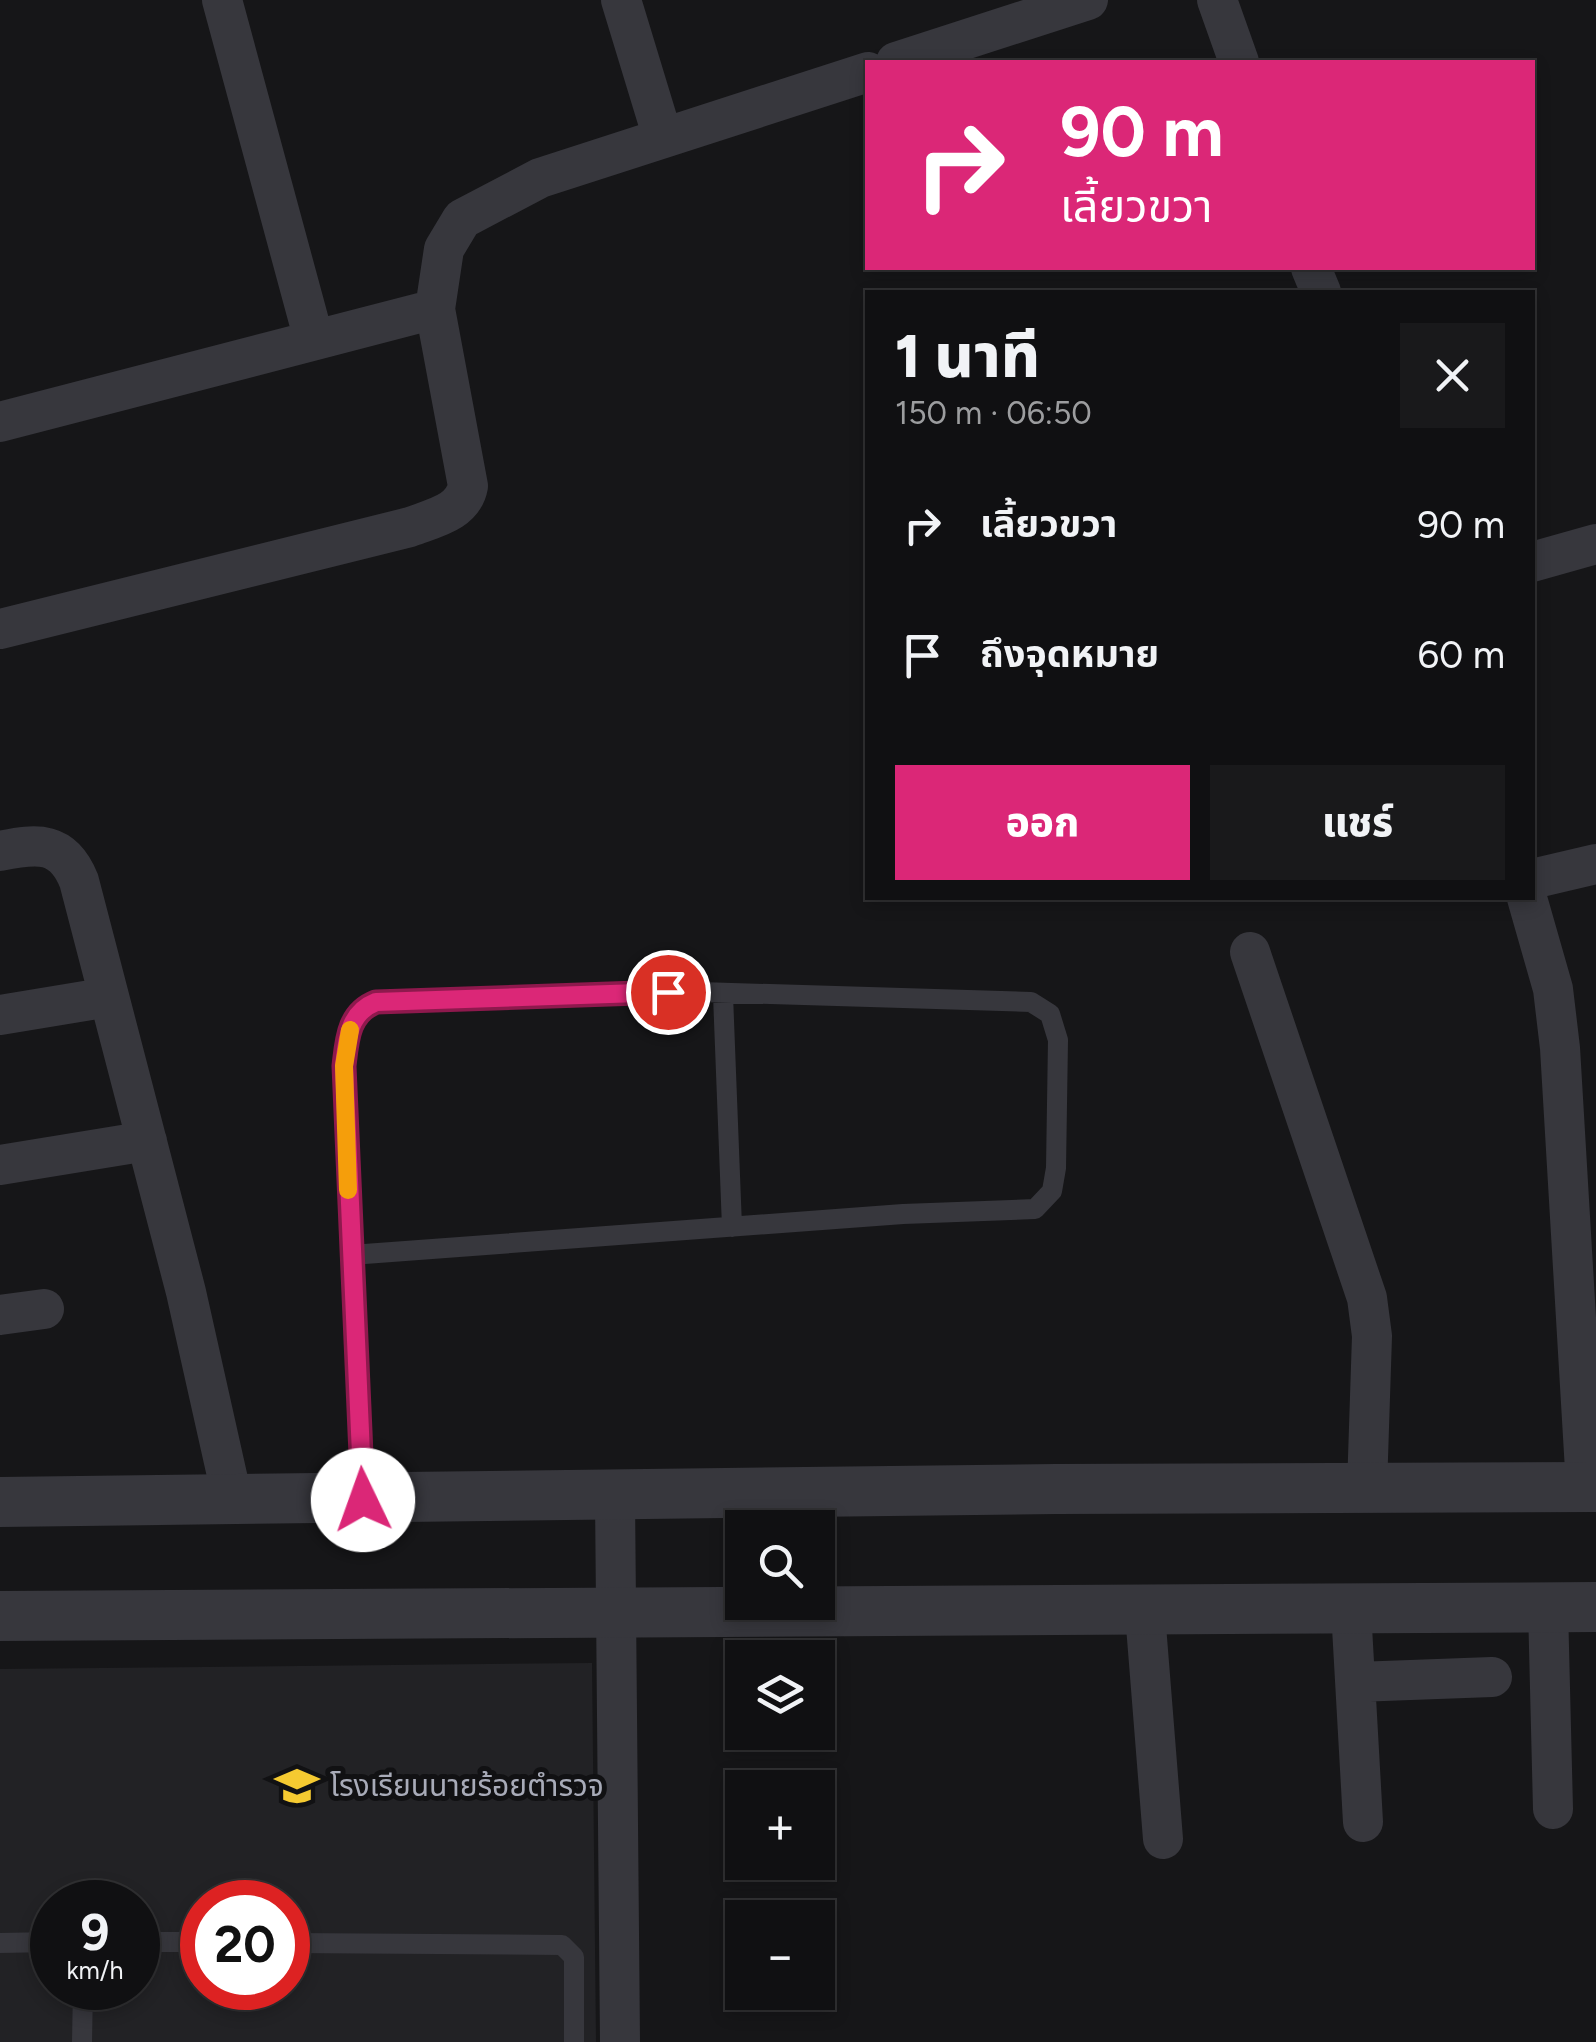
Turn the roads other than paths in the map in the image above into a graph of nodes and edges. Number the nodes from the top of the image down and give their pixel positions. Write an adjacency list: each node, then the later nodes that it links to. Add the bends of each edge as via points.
1 (222, 0): 10 (street)
2 (621, 0): 8 (street)
3 (1088, 0): 5 (street)
4 (1218, 0): 6 (street)
5 (902, 60)
6 (1238, 60)
7 (865, 73): 8 (street)
8 (664, 138): 9 (street, via 540,178 462,219 444,249)
9 (434, 309): 10 (street); 14 (street, via 468,486 457,508 410,527)
10 (314, 340): 11 (street)
11 (0, 422)
12 (1596, 544): 13 (street)
13 (1535, 561)
14 (0, 630)
15 (0, 850): 20 (street, via 36,844 66,855)
16 (1596, 864): 17 (street)
17 (1535, 879)
18 (1528, 900): 29 (street, via 1553,989 1560,1048)
19 (1250, 952): 30 (street, via 1368,1298)
20 (109, 996): 22 (street); 23 (street)
21 (724, 996): 25 (lane); 25 (lane, via 1031,1002 1050,1014 1058,1040 1056,1168 1052,1191 1035,1209); 26 (lane, via 649,992 365,1006 351,1024 344,1066)
22 (0, 1015)
23 (147, 1142): 24 (street); 34 (street)
24 (0, 1165)
25 (732, 1226): 26 (lane)
26 (351, 1256): 32 (lane)
27 (44, 1309): 28 (street)
28 (0, 1315)
29 (1591, 1487): 30 (street)
30 (1368, 1488): 31 (street)
31 (615, 1498): 32 (street); 38 (street)
32 (363, 1500): 34 (street)
33 (0, 1502): 34 (street)
34 (233, 1502)
35 (1572, 1607): 36 (street); 42 (street)
36 (1351, 1609): 37 (street); 41 (street)
37 (1146, 1612): 38 (street); 44 (street)
38 (616, 1614): 39 (street); 51 (street)
39 (0, 1616)
40 (1492, 1677): 41 (street)
41 (1356, 1682): 43 (street)
42 (1553, 1809)
43 (1363, 1822)
44 (1163, 1839)
45 (30, 1942): 46 (lane)
46 (0, 1943)
47 (310, 1943): 50 (lane, via 562,1945 574,1957)
48 (83, 2010): 49 (lane)
49 (82, 2042)
50 (574, 2042)
51 (620, 2042)

